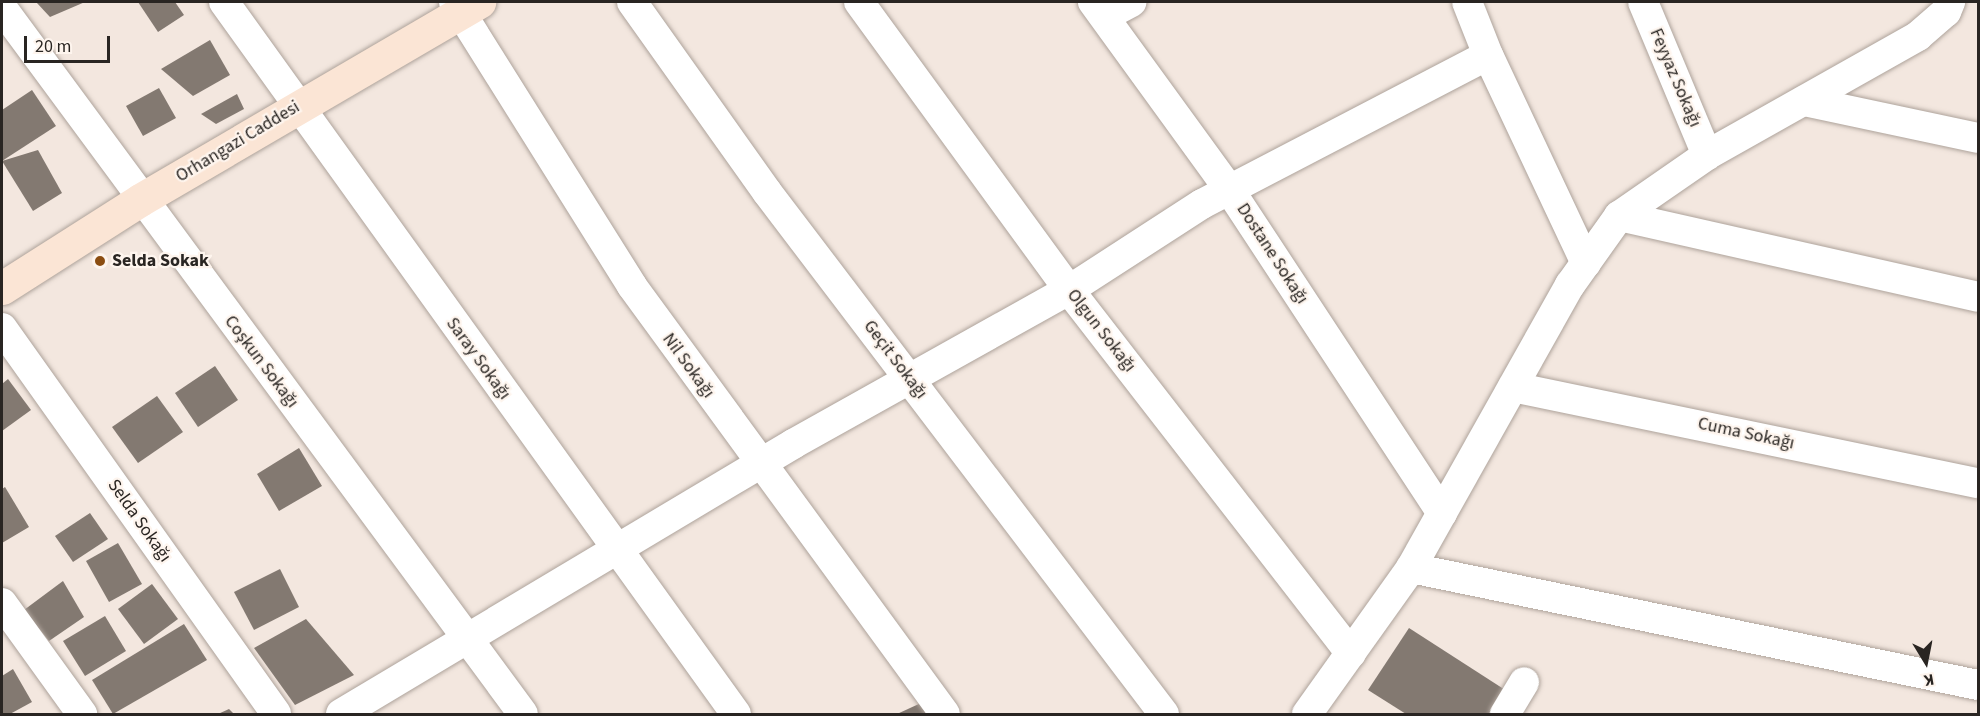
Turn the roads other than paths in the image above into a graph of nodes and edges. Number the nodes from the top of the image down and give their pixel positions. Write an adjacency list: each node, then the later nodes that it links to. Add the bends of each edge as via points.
1 (224, 2): 12 (street, Saray Sokağı)
2 (632, 2): 23 (street, Geçit Sokağı, via 766,192)
3 (859, 2): 20 (street, Olgun Sokağı)
4 (1467, 2): 10 (street)
5 (1643, 2): 14 (street, Feyyaz Sokağı)
6 (1950, 2): 11 (street, via 1946,12 1918,36)
7 (465, 5): 12 (street, Orhangazi Caddesi); 25 (street, Nil Sokağı, via 632,286)
8 (1110, 6): 15 (street, Dostane Sokağı)
9 (2, 8): 16 (street, Coşkun Sokağı)
10 (1488, 54): 15 (street); 18 (street)
11 (1804, 100): 13 (street); 14 (street)
12 (296, 107): 16 (street, Orhangazi Caddesi); 28 (street, Saray Sokağı)
13 (1978, 138)
14 (1707, 155): 17 (street)
15 (1229, 189): 20 (street); 27 (street, Dostane Sokağı)
16 (140, 200): 19 (street, Orhangazi Caddesi); 31 (street, Coşkun Sokağı)
17 (1619, 216): 18 (street); 21 (street)
18 (1586, 263): 24 (street)
19 (2, 288)
20 (1069, 290): 23 (street); 32 (street, Olgun Sokağı)
21 (1978, 297)
22 (2, 328): 36 (street, Selda Sokağı)
23 (909, 378): 25 (street); 41 (street, Geçit Sokağı)
24 (1513, 387): 26 (street, Cuma Sokağı); 27 (street)
25 (760, 466): 28 (street); 40 (street, Nil Sokağı)
26 (1978, 483)
27 (1442, 513): 29 (street)
28 (617, 549): 31 (street); 39 (street, Saray Sokağı)
29 (1411, 568): 32 (street); 34 (street)
30 (2, 603): 35 (street)
31 (466, 638): 37 (street); 38 (street, Coşkun Sokağı)
32 (1351, 653): 42 (street)
33 (1524, 682): 43 (street)
34 (1978, 685)
35 (82, 714)
36 (276, 714)
37 (340, 714)
38 (523, 714)
39 (736, 714)
40 (945, 714)
41 (1164, 714)
42 (1307, 714)
43 (1505, 714)

